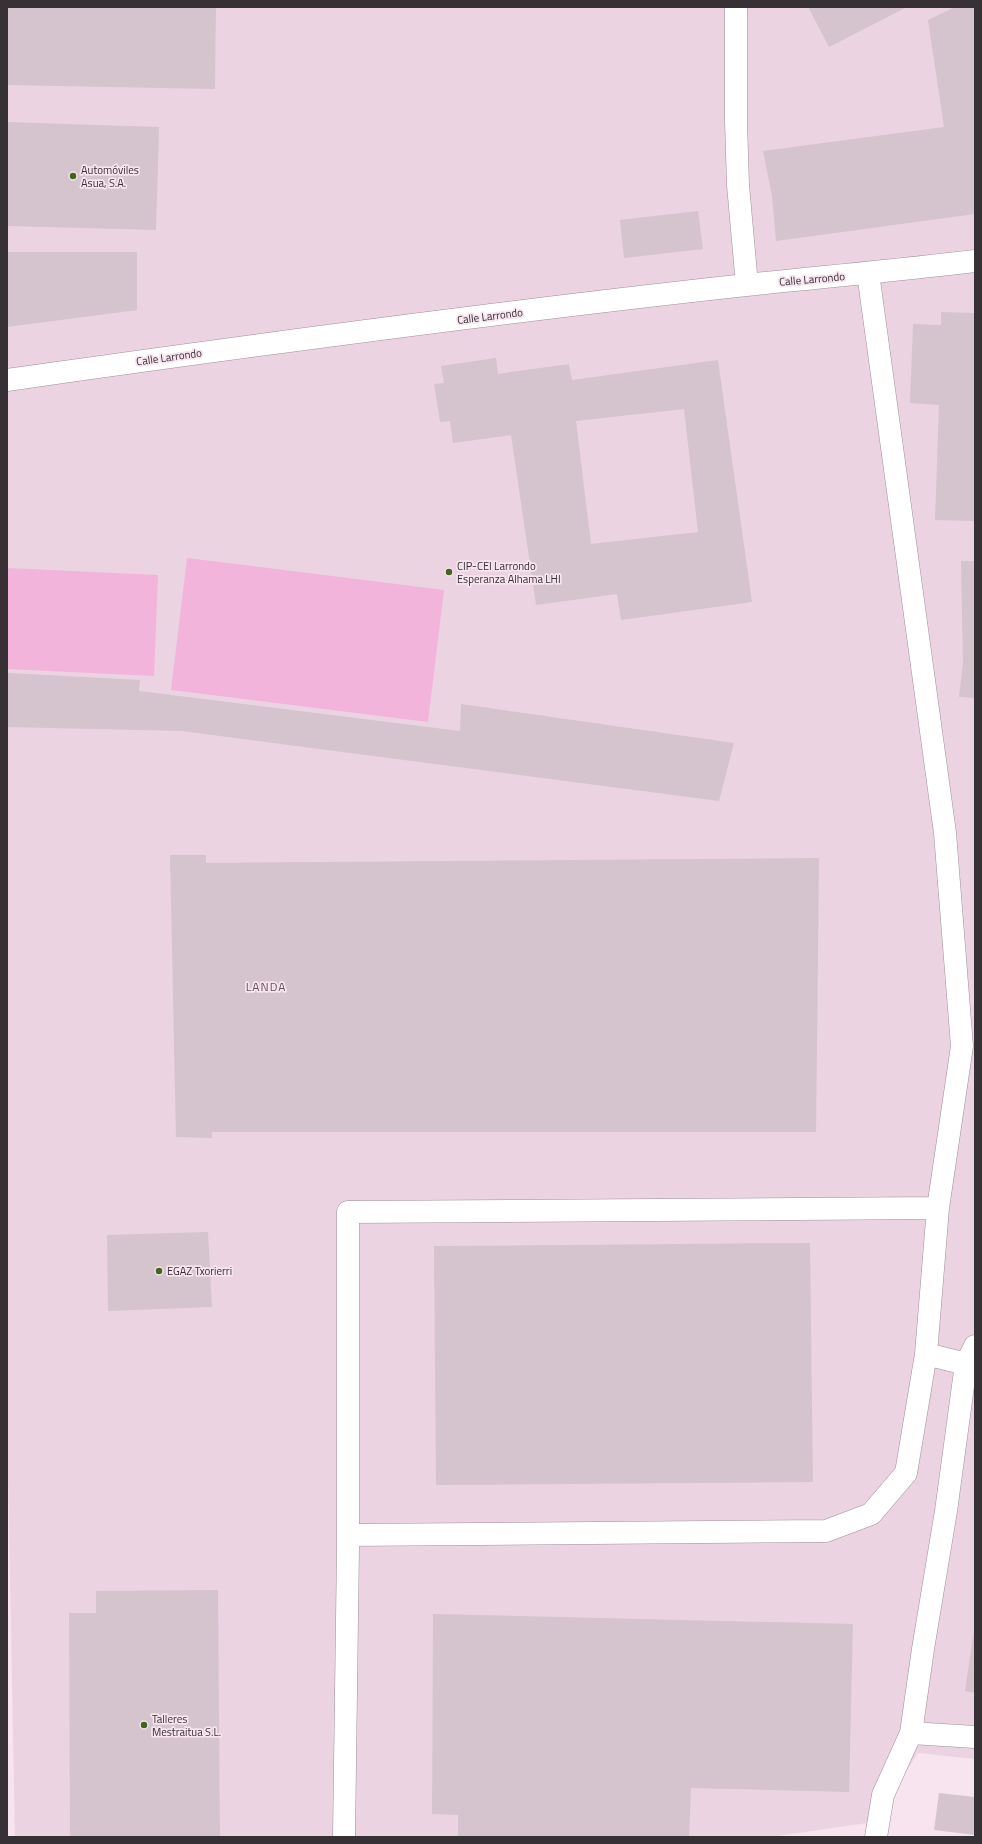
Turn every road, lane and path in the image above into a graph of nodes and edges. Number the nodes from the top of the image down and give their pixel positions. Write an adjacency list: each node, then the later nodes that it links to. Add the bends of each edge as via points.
1 (736, 7): 4 (street, via 738,185)
2 (975, 261): 3 (street, Calle Larrondo)
3 (868, 273): 4 (street, Calle Larrondo); 6 (street, via 945,833 962,1046)
4 (747, 285): 5 (street, Calle Larrondo, via 215,350)
5 (7, 380)
6 (938, 1208): 7 (street); 9 (street, via 348,1212)
7 (926, 1354): 8 (street); 9 (street, via 906,1473 871,1514 826,1531)
8 (971, 1355): 10 (street)
9 (348, 1535): 12 (street)
10 (911, 1733): 11 (street); 13 (street, via 883,1795)
11 (975, 1737)
12 (344, 1837)
13 (876, 1837)

